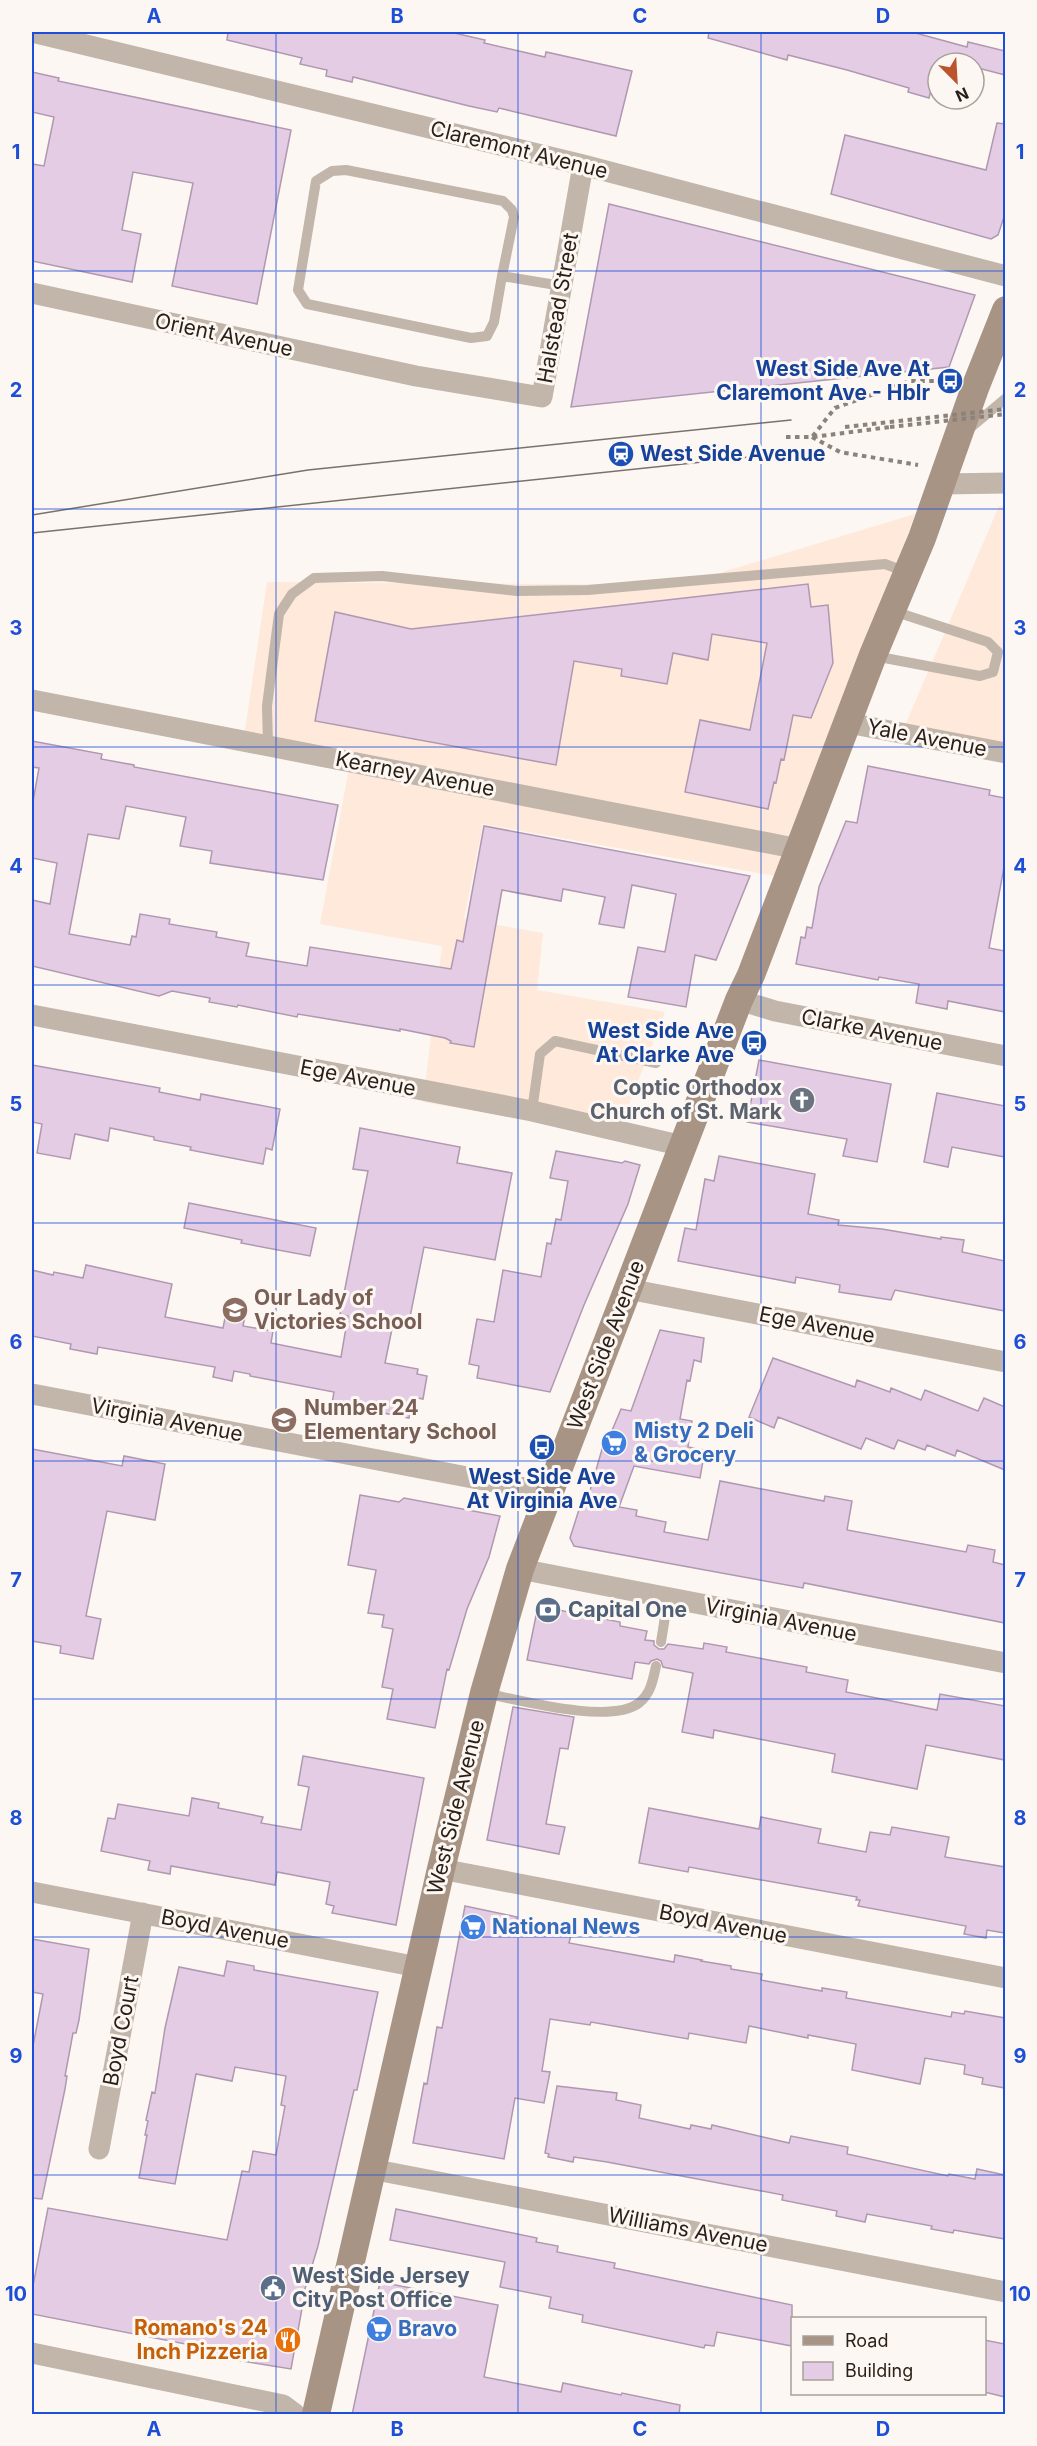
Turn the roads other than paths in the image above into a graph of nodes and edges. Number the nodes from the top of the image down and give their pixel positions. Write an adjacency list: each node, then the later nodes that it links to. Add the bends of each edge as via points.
1 (32, 32): 2 (street, Claremont Avenue)
2 (584, 165): 4 (street, Claremont Avenue); 5 (street, Halstead Street)
3 (502, 276): 3 (lane, via 514,217 503,201 346,170 332,171 316,181 298,290 307,304 471,338 487,336 494,322); 5 (lane)
4 (1005, 276)
5 (562, 286): 8 (street, Halstead Street, via 542,397)
6 (32, 293): 8 (street, Orient Avenue)
7 (1005, 310): 10 (main road, West Side Avenue)
8 (416, 376)
9 (1005, 398): 10 (lane)
10 (957, 439): 12 (main road, West Side Avenue)
11 (1005, 483): 12 (street)
12 (941, 484): 13 (main road, West Side Avenue)
13 (906, 572): 14 (main road, West Side Avenue); 18 (lane, via 885,564 588,590 517,591 382,576 314,578 292,594 279,614 267,706)
14 (891, 611): 15 (main road, West Side Avenue); 15 (lane, via 988,642 998,652 993,672 980,676)
15 (873, 656): 17 (main road, West Side Avenue)
16 (32, 700): 18 (street, Kearney Avenue)
17 (848, 723): 19 (street, Yale Avenue); 20 (main road, West Side Avenue)
18 (268, 746): 20 (street, Kearney Avenue)
19 (1005, 753)
20 (799, 849): 21 (main road, West Side Avenue)
21 (739, 1000): 23 (street, Clarke Avenue, via 775,1011); 26 (main road, West Side Avenue)
22 (32, 1016): 25 (street, Ege Avenue)
23 (1005, 1056)
24 (656, 1063): 25 (lane, via 555,1041 540,1054)
25 (532, 1112): 26 (street, Ege Avenue)
26 (683, 1146): 27 (main road, West Side Avenue)
27 (628, 1289): 28 (street, Ege Avenue); 30 (main road, West Side Avenue)
28 (1005, 1362)
29 (32, 1394): 30 (street, Virginia Avenue)
30 (551, 1493): 31 (main road, West Side Avenue)
31 (520, 1569): 32 (street, Virginia Avenue); 36 (main road, West Side Avenue)
32 (668, 1598): 33 (lane); 34 (street, Virginia Avenue)
33 (661, 1642)
34 (1005, 1663)
35 (656, 1666): 36 (lane, via 652,1687 641,1701 615,1711 596,1713)
36 (484, 1693): 37 (main road, West Side Avenue)
37 (441, 1869): 40 (main road, West Side Avenue); 41 (street, Boyd Avenue)
38 (32, 1892): 39 (street, Boyd Avenue)
39 (143, 1913): 40 (street, Boyd Avenue); 42 (street, Boyd Court)
40 (418, 1966): 43 (main road, West Side Avenue)
41 (1005, 1978)
42 (99, 2149)
43 (370, 2169): 44 (street, Williams Avenue); 47 (main road, West Side Avenue)
44 (1005, 2292)
45 (32, 2353): 46 (street, via 283,2405)
46 (295, 2415)
47 (316, 2415)

